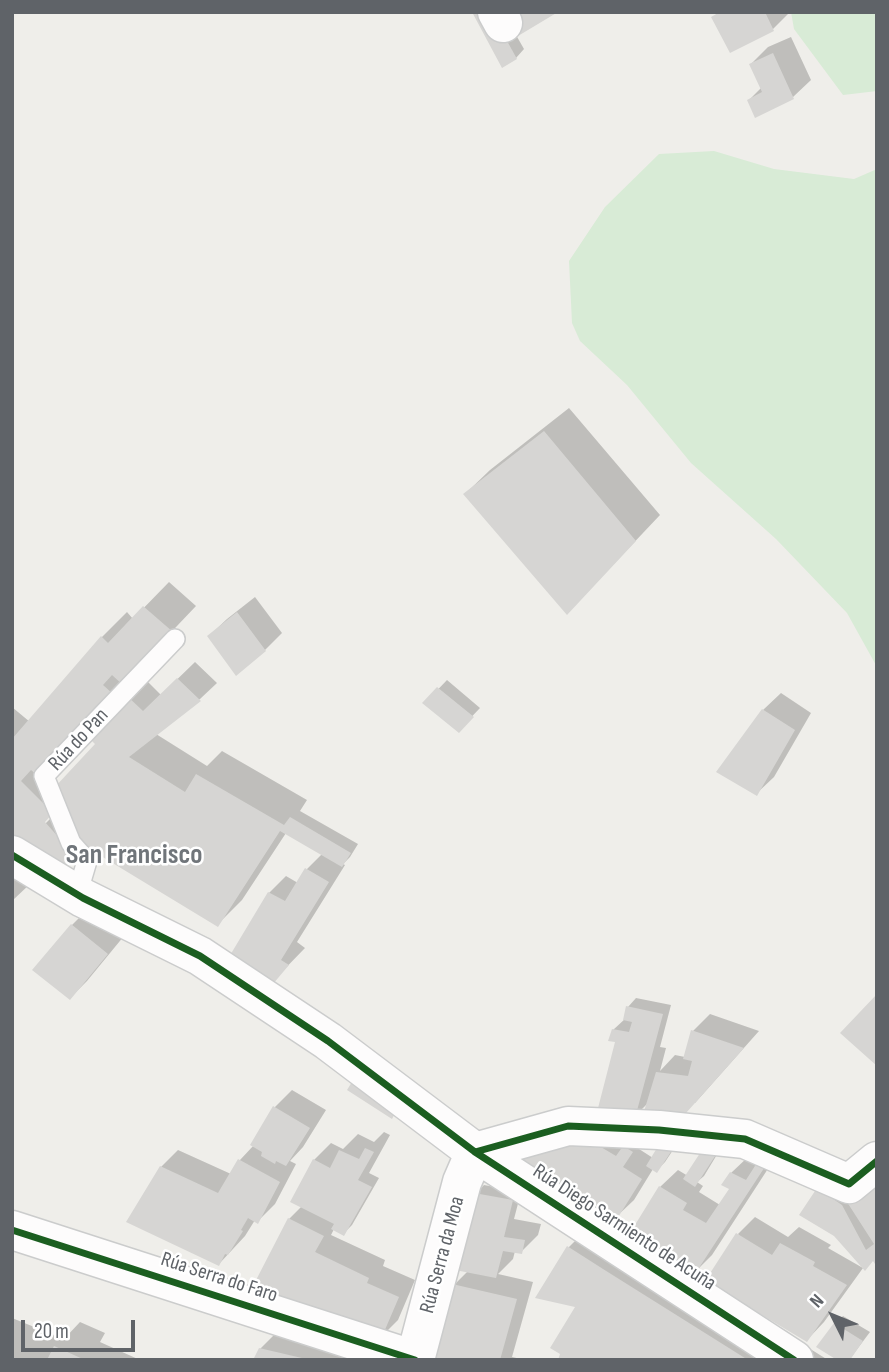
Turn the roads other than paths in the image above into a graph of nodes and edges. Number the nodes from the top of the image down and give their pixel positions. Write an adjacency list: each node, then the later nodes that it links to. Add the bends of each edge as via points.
1 (175, 639): 3 (lane, Rúa do Pan, via 44,776 71,842 87,861)
2 (12, 855): 3 (street, Rúa Diego Sarmiento de Acuña)
3 (77, 895): 4 (street, Rúa Diego Sarmiento de Acuña, via 200,957 328,1041)
4 (475, 1152): 5 (street, via 568,1126 745,1139 849,1184); 7 (street, Rúa Serra da Moa, via 462,1182); 8 (street, Rúa Diego Sarmiento de Acuña)
5 (877, 1161)
6 (12, 1230): 7 (street, Rúa Serra do Faro)
7 (415, 1360)
8 (794, 1360)

